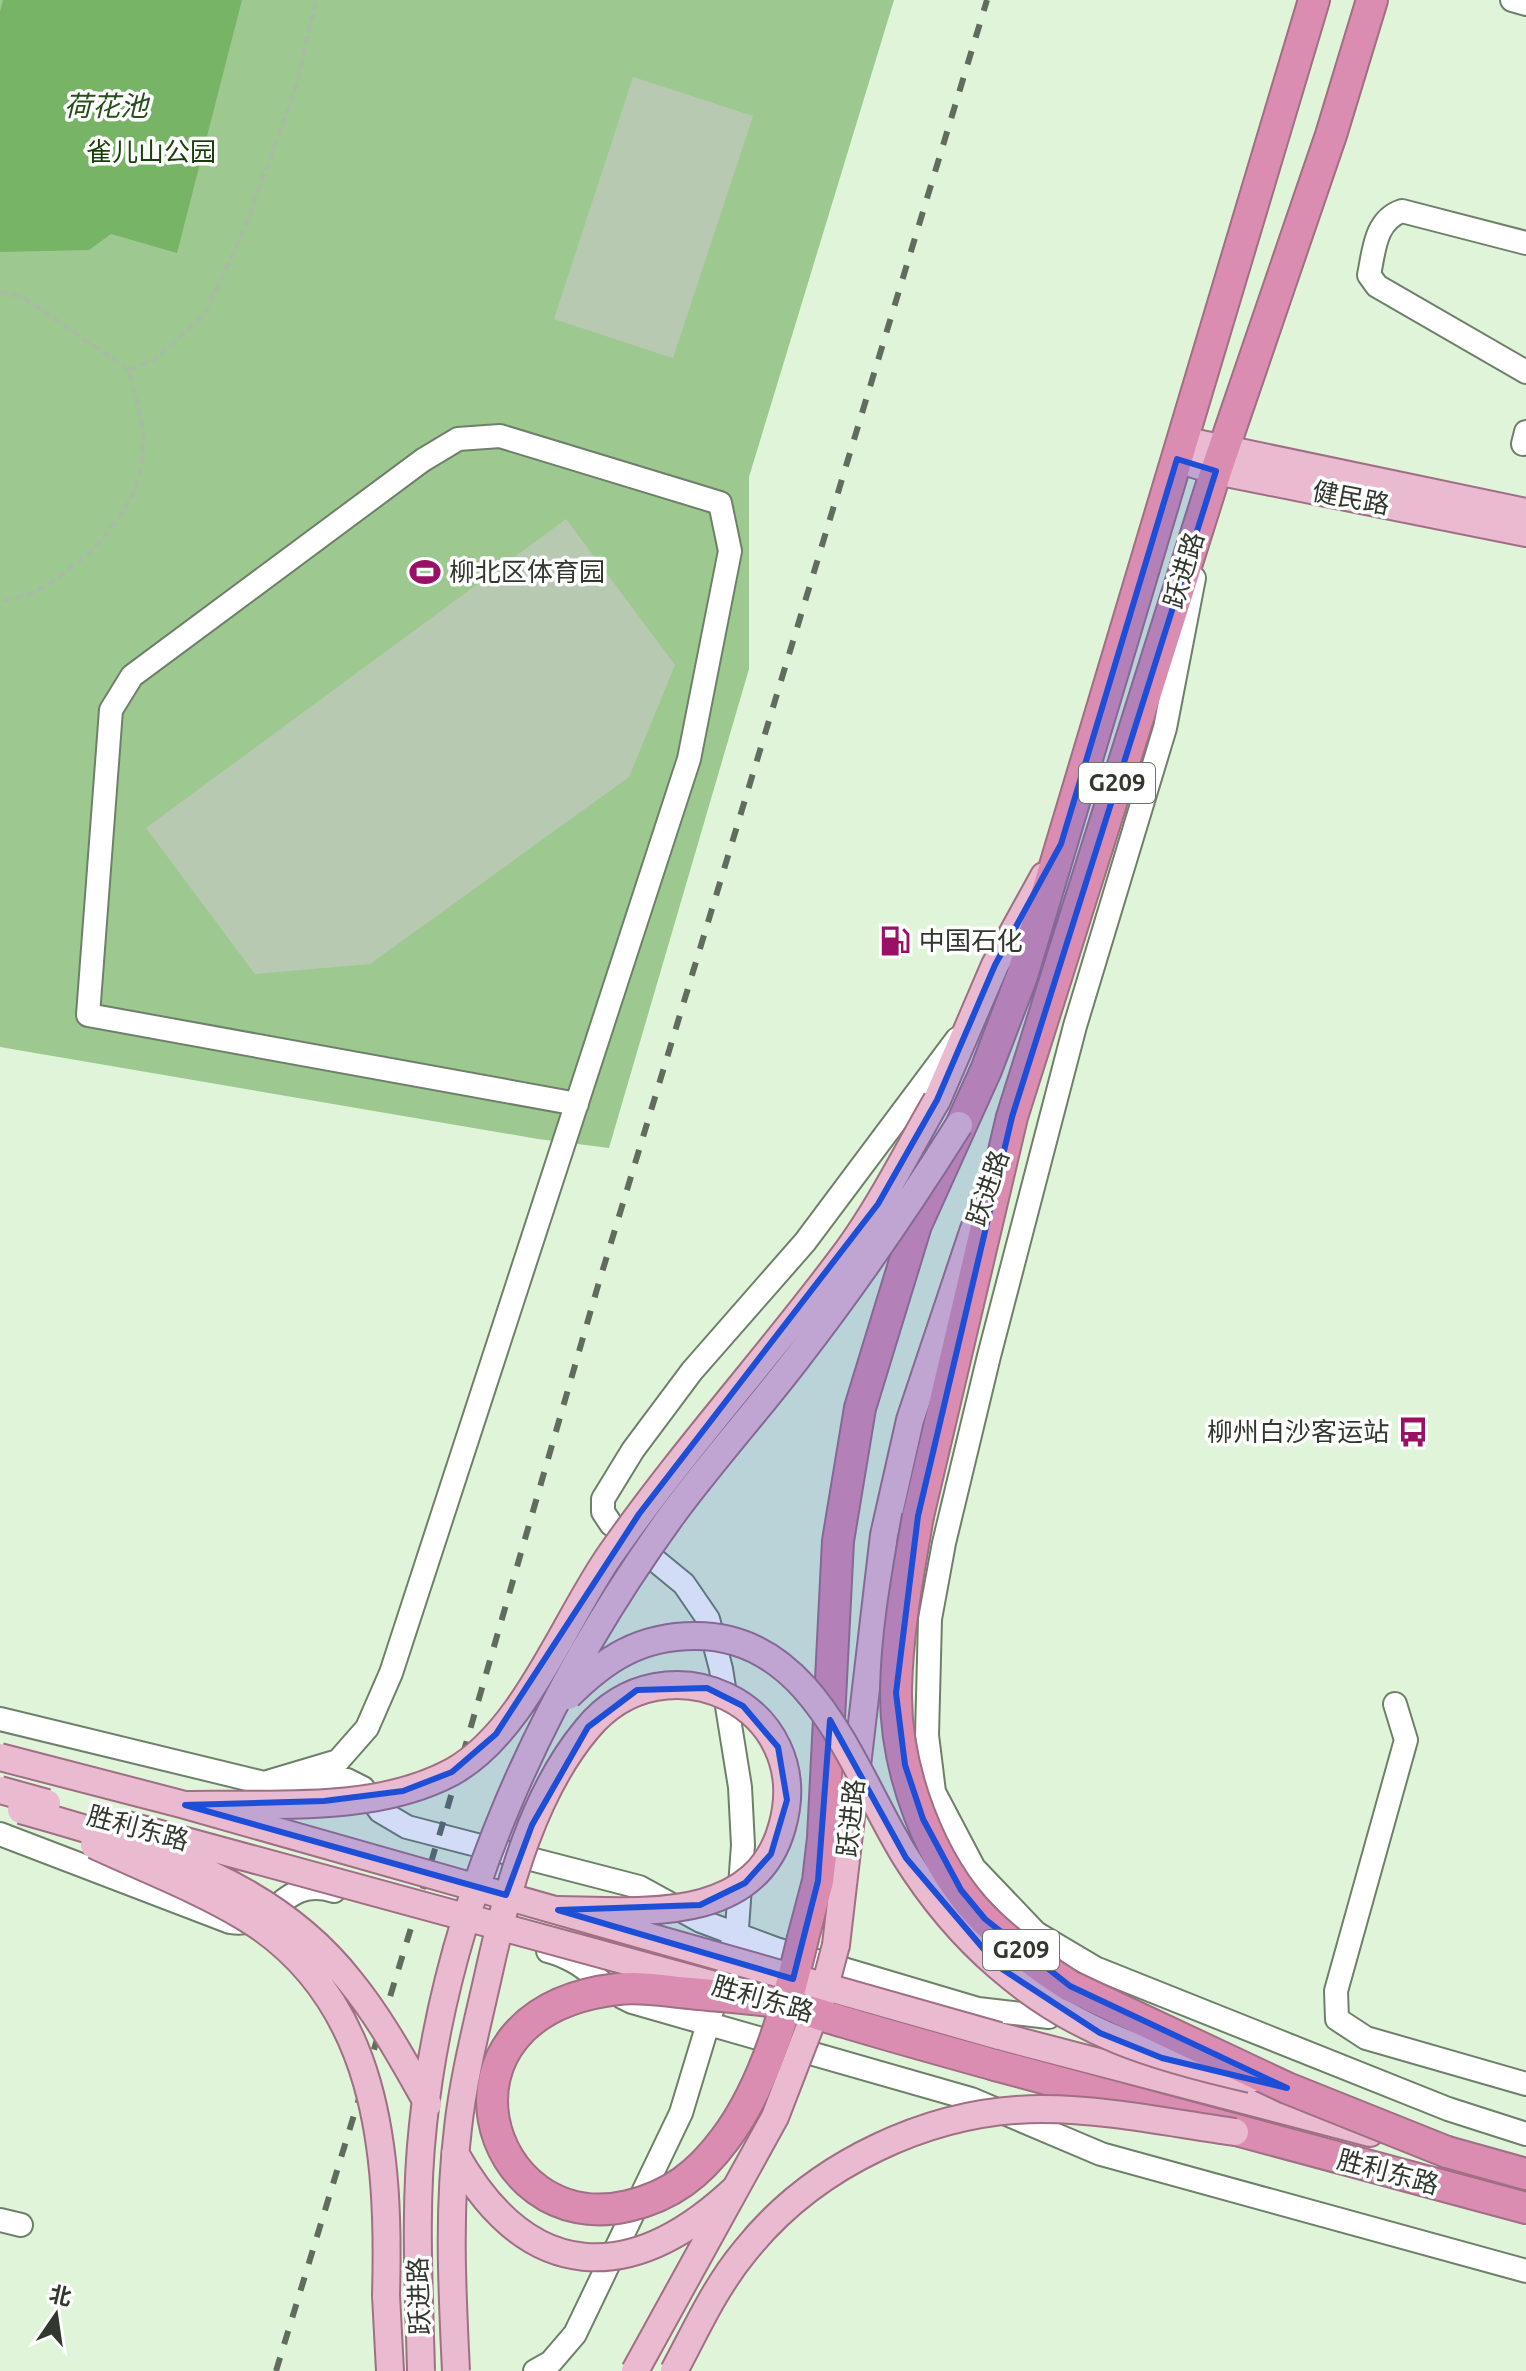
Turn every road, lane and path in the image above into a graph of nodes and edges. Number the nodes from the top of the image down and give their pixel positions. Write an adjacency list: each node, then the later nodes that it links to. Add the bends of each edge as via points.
1 (316, 0): 8 (path, via 296,87 242,235 204,315 155,359)
2 (1314, 0): 10 (highway, 跃进路 / G209)
3 (1372, 0): 11 (highway, 跃进路 / G209)
4 (1512, 0): 5 (lane)
5 (1526, 4)
6 (1526, 243): 9 (lane, via 1402,211 1379,230 1369,275 1377,286)
7 (0, 292): 8 (path, via 24,298)
8 (129, 370): 14 (path, via 143,447 136,487 108,533 71,568 17,600)
9 (1526, 372)
10 (1180, 450): 11 (main road, 健民路); 15 (highway, 跃进路 / G209)
11 (1219, 460): 12 (main road, 健民路); 13 (main road, 健民路); 19 (highway, 跃进路 / G209); 31 (lane, via 1165,728 1075,1026 989,1356 930,1619 927,1735 934,1792 974,1868 1036,1933)
12 (1526, 512)
13 (1526, 533)
14 (0, 600)
15 (1061, 844): 16 (main road, via 995,965); 18 (highway, 跃进路 / G209, via 1022,976)
16 (973, 1019): 26 (main road, bridge, via 937,1100 849,1248 648,1502 589,1586 529,1688 482,1750 452,1772 380,1796); 30 (lane, via 805,1242 692,1371 603,1499 611,1524 684,1584 708,1619 740,1787 743,1845)
17 (577, 1104): 17 (lane, via 88,1015 111,710 132,676 458,439 500,436 720,503 730,551 689,759); 24 (lane, via 396,1658 367,1728 338,1761)
18 (963, 1117): 21 (main road, 跃进路, bridge, via 858,1280 673,1514 620,1592); 32 (highway, G209, bridge, via 894,1286 860,1408 841,1522 818,1881 778,2024 745,2106 714,2153 672,2192 613,2209 572,2206 533,2186 504,2150 493,2101 500,2055 519,2029 547,2010 582,1995 622,1988)
19 (1012, 1117): 35 (highway, G209, bridge, via 918,1516 904,1599 896,1693 905,1765 923,1819 961,1890 985,1919 1041,1967 1070,1986); 40 (main road, 跃进路, bridge, via 910,1420 894,1485 836,1945 775,2117)
20 (1395, 1704): 34 (lane, via 1406,1740 1336,1991 1337,2019 1366,2038)
21 (551, 1712): 35 (main road, bridge, via 606,1660 651,1640 700,1635 763,1653 793,1674 819,1705 906,1858 999,1967 1057,2009 1112,2038 1162,2058); 44 (main road, 跃进路, bridge, via 509,1800 459,1941 437,2035 423,2125 417,2230)
22 (0, 1719): 24 (lane)
23 (0, 1757): 26 (main road, 胜利东路, bridge)
24 (264, 1783): 30 (lane, via 347,1780 363,1788 380,1811 407,1827 639,1887 701,1921)
25 (0, 1790): 32 (main road, 胜利东路, bridge)
26 (185, 1805): 29 (main road, 胜利东路, bridge)
27 (10, 1806): 40 (main road, bridge, via 205,1870 250,1892 302,1932 348,1978 392,2040 477,2191 513,2229 535,2242 580,2255 643,2252 696,2223); 43 (main road, bridge, via 243,1916 303,1966 329,1999 371,2089 381,2141 389,2210)
28 (0, 1834): 33 (lane, via 242,1924 316,1885 567,1956 585,1965 618,1996)
29 (558, 1910): 38 (main road, 胜利东路, bridge, via 999,2036); 45 (main road, bridge, via 700,1905 752,1876 779,1839 787,1800 785,1766 758,1720 724,1694 689,1685 653,1686 617,1699 566,1756 532,1825 504,1899 458,2128 451,2231)
30 (735, 1932): 31 (lane, via 978,2009 1049,2017); 33 (lane)
31 (1095, 1968): 37 (lane, via 1448,2109)
32 (770, 2001): 36 (highway, 胜利东路 / G209, bridge)
33 (708, 2023): 42 (lane, via 971,2099 1101,2154); 46 (lane, via 681,2113 575,2334 551,2362)
34 (1526, 2084)
35 (1287, 2088): 38 (highway, G209, bridge)
36 (1235, 2132): 41 (highway, 胜利东路 / G209); 48 (main road, bridge, via 1043,2109 930,2124 886,2142 830,2175 746,2249)
37 (1526, 2134)
38 (1447, 2152): 39 (highway, 胜利东路 / G209)
39 (1526, 2174)
40 (736, 2188): 47 (main road, 跃进路, bridge)
41 (1526, 2208)
42 (1526, 2271)
43 (390, 2371)
44 (421, 2371)
45 (456, 2371)
46 (535, 2371)
47 (635, 2371)
48 (674, 2371)

